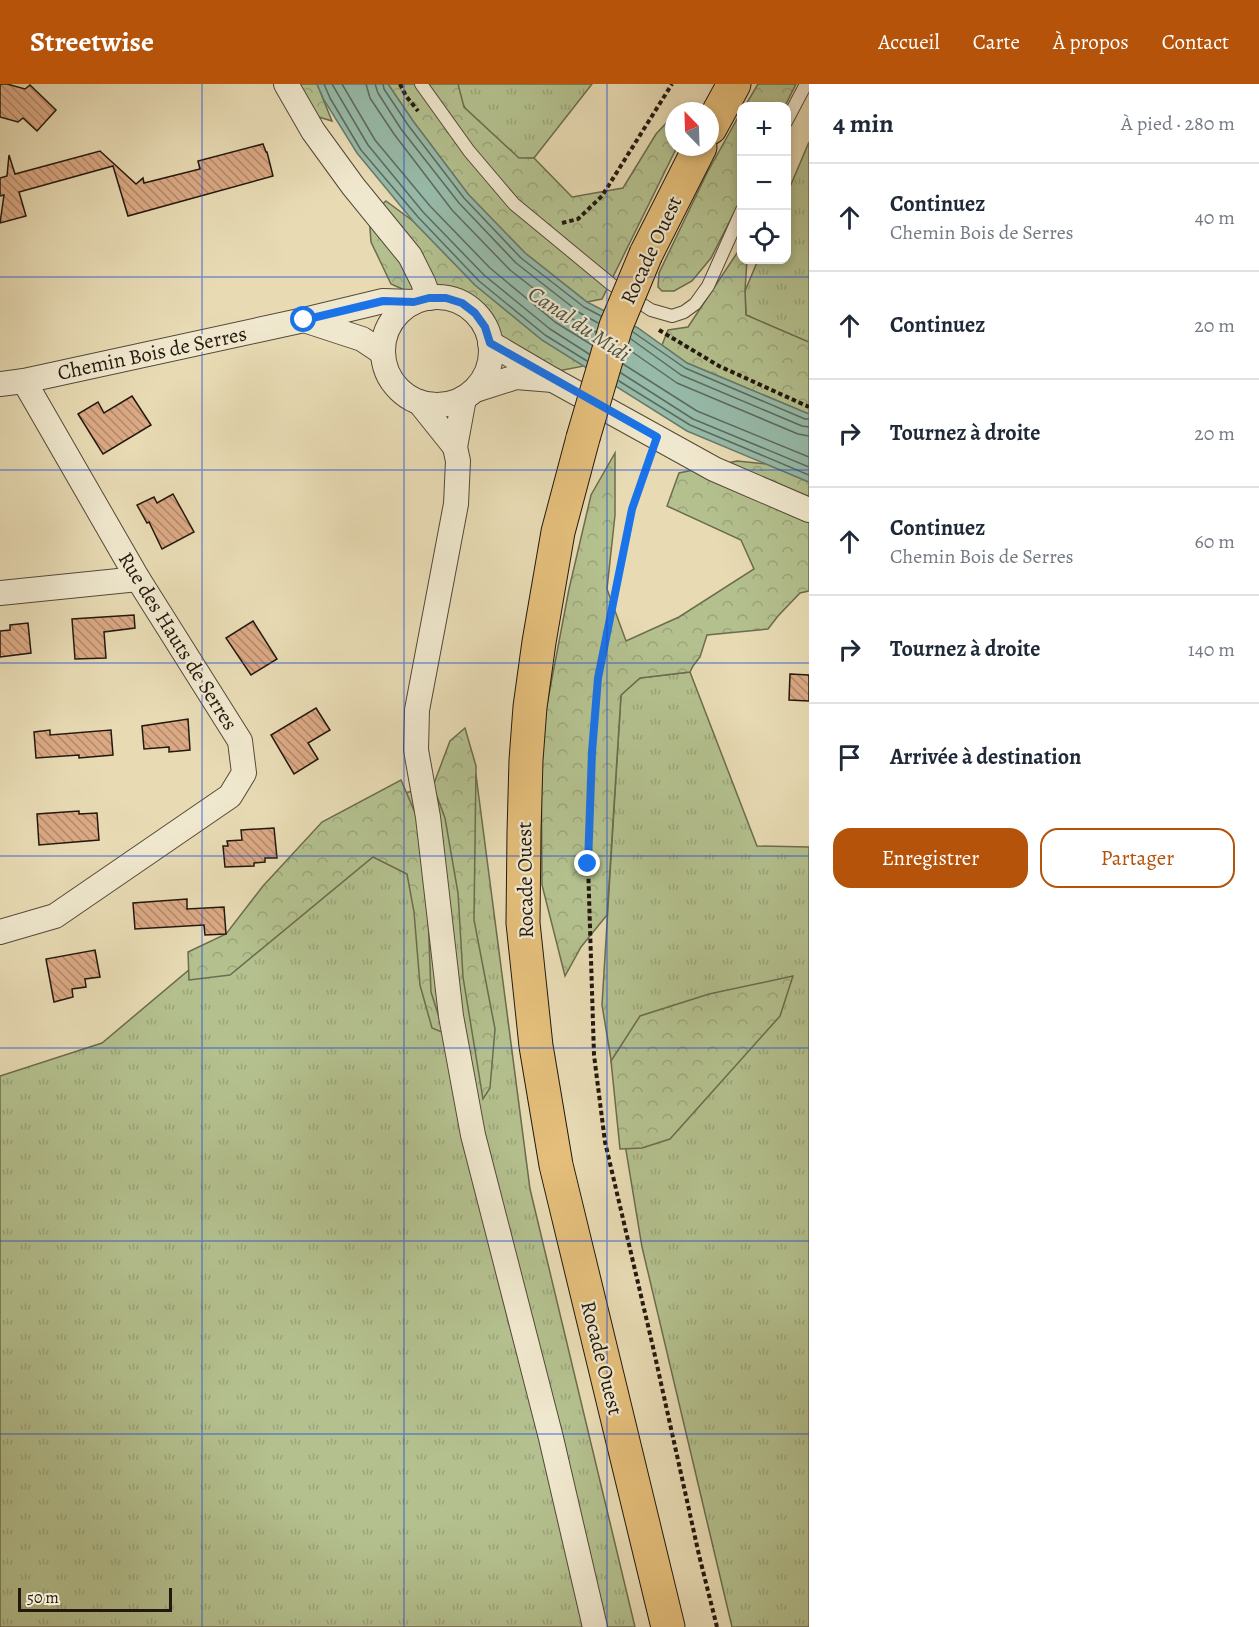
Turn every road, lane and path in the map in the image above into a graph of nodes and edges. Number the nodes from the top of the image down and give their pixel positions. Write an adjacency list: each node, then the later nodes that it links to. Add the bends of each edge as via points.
1 (286, 84): 11 (street, via 353,186 410,256 423,282)
2 (421, 84): 10 (lane, via 476,160 514,204)
3 (672, 84): 10 (path, via 602,196 578,219)
4 (734, 84): 6 (main road)
5 (806, 84): 7 (lane)
6 (719, 112)
7 (791, 112)
8 (695, 156): 27 (main road, Rocade Ouest, bridge, via 646,254 616,326 583,438 558,532 530,707 525,771 523,923 536,1046 556,1165)
9 (737, 219): 10 (lane, via 708,286 695,304 672,316 651,309 611,284)
10 (543, 228)
11 (421, 300): 12 (street, Chemin Bois de Serres, via 383,301); 13 (street, via 446,298 462,303 485,327); 14 (street, via 401,311 391,323)
12 (304, 320): 14 (street, via 362,339); 16 (street, Chemin Bois de Serres)
13 (490, 343): 15 (street); 18 (street, via 485,376)
14 (383, 353): 19 (street, via 385,369 393,383)
15 (553, 380): 18 (street, via 516,377); 20 (street)
16 (24, 381): 17 (street, Chemin Bois de Serres); 23 (street, Rue des Hauts de Serres)
17 (0, 384)
18 (470, 394): 19 (street, via 452,404); 21 (street)
19 (419, 402): 21 (street)
20 (657, 437): 22 (street, via 714,469); 28 (path, via 632,509 598,678 588,864 594,1055 605,1142)
21 (455, 447): 26 (street, via 456,504 417,710 416,750 428,817 451,1016 473,1135)
22 (809, 510)
23 (138, 579): 24 (street); 25 (street, Rue des Hauts de Serres, via 240,741 244,772 230,796 55,916)
24 (0, 593)
25 (0, 932)
26 (595, 1627)
27 (668, 1627)
28 (717, 1627)

